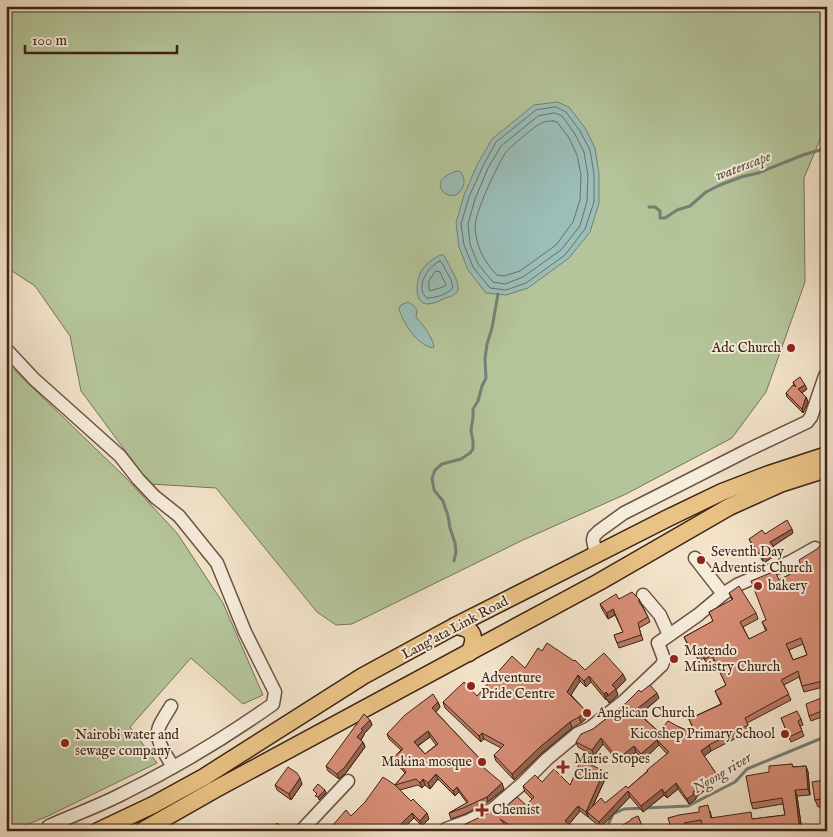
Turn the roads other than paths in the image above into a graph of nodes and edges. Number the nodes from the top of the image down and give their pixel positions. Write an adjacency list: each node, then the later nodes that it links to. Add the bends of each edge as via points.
1 (6, 349): 15 (street, via 34,379 120,456 138,480 179,516 218,563 245,632 275,692 273,704 234,732)
2 (827, 375): 5 (street, via 807,422 624,514 594,536)
3 (826, 462): 5 (main road, Lang'ata Link Road, via 769,474 722,492); 10 (main road, Lang'ata Link Road, via 729,507)
4 (815, 548): 8 (street)
5 (596, 555): 7 (main road, Lang'ata Link Road)
6 (694, 558): 8 (street)
7 (522, 592): 10 (main road, via 516,602 517,612 524,619); 11 (main road, Lang'ata Link Road)
8 (723, 594): 12 (street)
9 (643, 595): 12 (street, via 660,615)
10 (532, 619): 13 (main road, Lang'ata Link Road)
11 (456, 626): 13 (main road, via 466,628 473,637); 18 (main road, Lang'ata Link Road, via 363,676 204,777)
12 (669, 635): 21 (street, via 658,643 664,659 662,665 623,702 577,734 493,809)
13 (469, 653): 19 (main road, Lang'ata Link Road)
14 (171, 706): 15 (street, via 157,734)
15 (174, 767): 17 (street, via 49,826)
16 (348, 780): 20 (street)
17 (50, 831)
18 (98, 831)
19 (142, 831)
20 (301, 831)
21 (444, 831)

